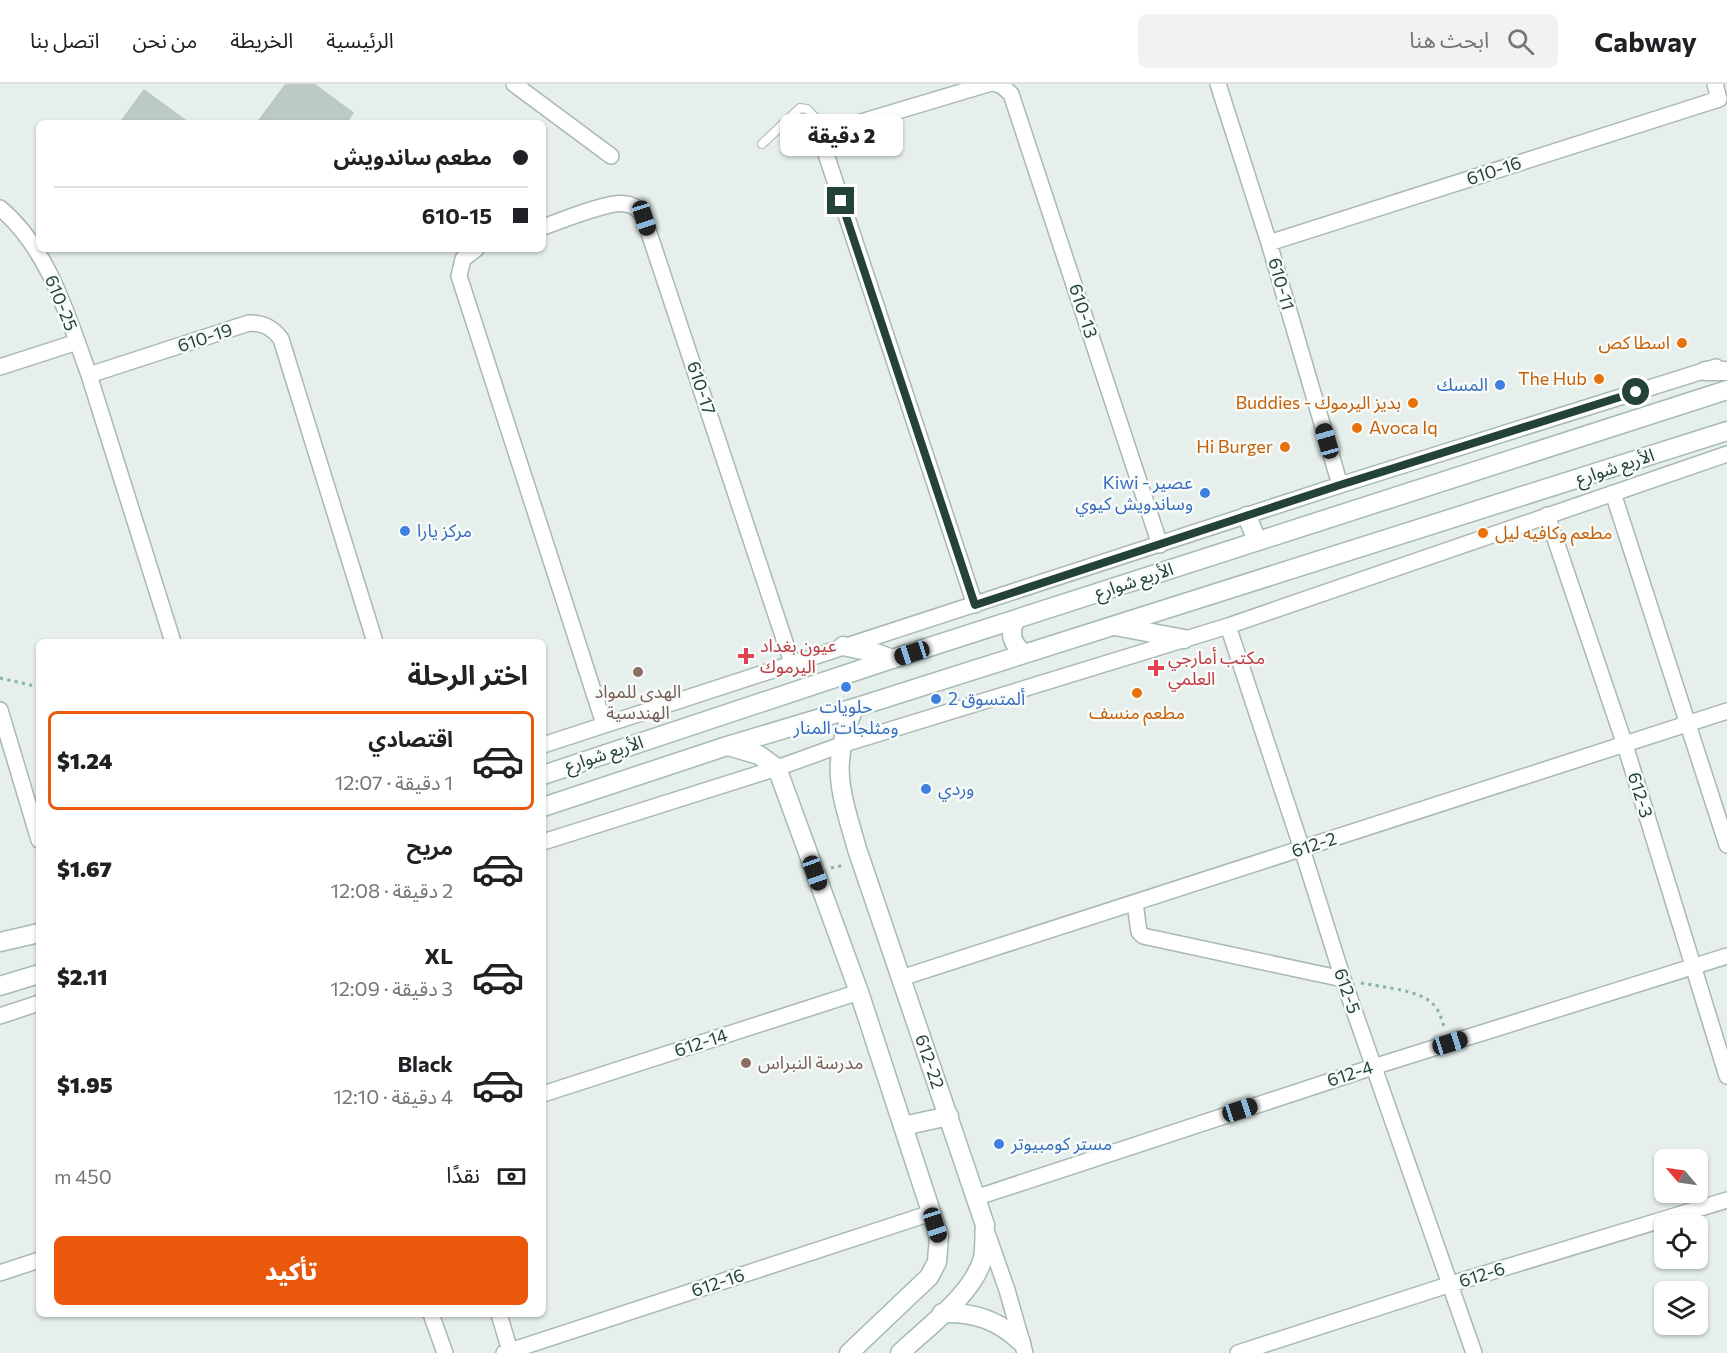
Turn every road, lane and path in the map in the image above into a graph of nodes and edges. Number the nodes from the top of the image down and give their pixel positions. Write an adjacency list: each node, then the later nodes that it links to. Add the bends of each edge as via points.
1 (514, 84): 8 (street)
2 (988, 84): 6 (street)
3 (996, 84): 29 (street, 610-13, via 1011,94)
4 (1218, 84): 11 (street, 610-11)
5 (1720, 95): 11 (street, 610-16)
6 (831, 134): 7 (lane, via 800,108); 30 (street, via 826,157)
7 (762, 144)
8 (611, 156)
9 (0, 208): 12 (street, 610-25)
10 (546, 226): 41 (street, 610-17, via 615,203 635,207 644,218)
11 (1269, 243): 24 (street, 610-11)
12 (36, 247)
13 (39, 252): 15 (street, 610-25)
14 (472, 252): 48 (street, via 463,259 459,276)
15 (77, 342): 17 (street); 20 (street, 610-25)
16 (1727, 363): 18 (street)
17 (0, 368)
18 (1705, 370): 19 (main road); 24 (street)
19 (1727, 371)
20 (89, 375): 35 (street); 36 (street, 610-19, via 249,323 259,323 275,332)
21 (1727, 390): 28 (main road, الأربع شوارع)
22 (1724, 434): 32 (main road, الأربع شوارع)
23 (1727, 454): 25 (street)
24 (1340, 485): 26 (street)
25 (1613, 493): 27 (street); 49 (street)
26 (1247, 516): 28 (main road); 29 (street)
27 (1547, 516): 33 (street); 51 (street, 612-3)
28 (1257, 541): 31 (main road, الأربع شوارع)
29 (1160, 545): 30 (street)
30 (975, 605): 38 (street)
31 (1015, 621): 34 (main road, الأربع شوارع); 39 (main road, via 1012,639)
32 (1113, 626): 37 (main road); 39 (main road, الأربع شوارع)
33 (1228, 626): 37 (street); 60 (street, 612-5)
34 (972, 634): 40 (main road, الأربع شوارع); 42 (main road, via 984,650 983,660)
35 (172, 639)
36 (374, 639)
37 (1184, 639): 53 (street)
38 (843, 646): 40 (main road); 41 (street)
39 (1024, 653): 42 (main road, الأربع شوارع)
40 (892, 659): 55 (main road, الأربع شوارع)
41 (792, 663): 48 (street)
42 (976, 668): 45 (main road, الأربع شوارع)
43 (0, 678): 44 (path)
44 (36, 686)
45 (854, 708): 52 (main road, الأربع شوارع); 53 (main road, 612-22)
46 (0, 710): 57 (street)
47 (1727, 711): 49 (street, 612-2)
48 (604, 724): 50 (street)
49 (1688, 725): 51 (street, 612-2); 59 (street)
50 (546, 744)
51 (1625, 745): 60 (street, 612-2); 67 (street, 612-3)
52 (727, 746): 54 (main road, via 749,750); 56 (main road, الأربع شوارع)
53 (841, 746): 54 (street); 61 (main road, 612-22, via 838,761 842,795)
54 (777, 768): 58 (street); 62 (main road)
55 (546, 774)
56 (546, 806)
57 (36, 830)
58 (546, 841)
59 (1727, 845)
60 (1302, 849): 63 (street, 612-2); 70 (street, 612-5)
61 (862, 860): 62 (path); 69 (main road, 612-22)
62 (815, 873): 72 (main road)
63 (1135, 903): 69 (street, 612-2); 70 (street, via 1143,936)
64 (36, 934): 65 (main road)
65 (0, 942)
66 (1727, 956): 67 (street, 612-4)
67 (1693, 967): 75 (street, 612-4); 77 (street, 612-3)
68 (36, 975): 71 (main road)
69 (901, 978): 79 (main road, 612-22)
70 (1343, 980): 75 (path, via 1422,996 1441,1016); 76 (street, 612-5)
71 (0, 986)
72 (859, 992): 78 (street, 612-14); 80 (main road)
73 (36, 1004): 74 (street)
74 (0, 1016)
75 (1450, 1043): 76 (street, 612-4)
76 (1373, 1066): 81 (street, 612-4); 87 (street, 612-5)
77 (1727, 1076)
78 (546, 1093)
79 (949, 1116): 80 (main road); 81 (main road, 612-22)
80 (903, 1126): 83 (main road)
81 (975, 1198): 84 (main road, 612-22)
82 (1727, 1200): 87 (street, 612-6)
83 (931, 1213): 92 (street, 612-16); 94 (main road, via 940,1245 933,1270)
84 (984, 1225): 88 (main road, 612-22, via 983,1257 976,1273); 91 (street, via 1007,1290)
85 (36, 1261): 86 (street)
86 (0, 1273)
87 (1451, 1284): 96 (street, 612-6); 97 (street, 612-5)
88 (942, 1313): 91 (main road, via 985,1318 998,1324); 95 (main road, 612-22)
89 (432, 1317): 93 (street)
90 (500, 1317): 92 (street)
91 (1021, 1349)
92 (507, 1352)
93 (445, 1353)
94 (849, 1353)
95 (900, 1353)
96 (1238, 1353)
97 (1474, 1353)

